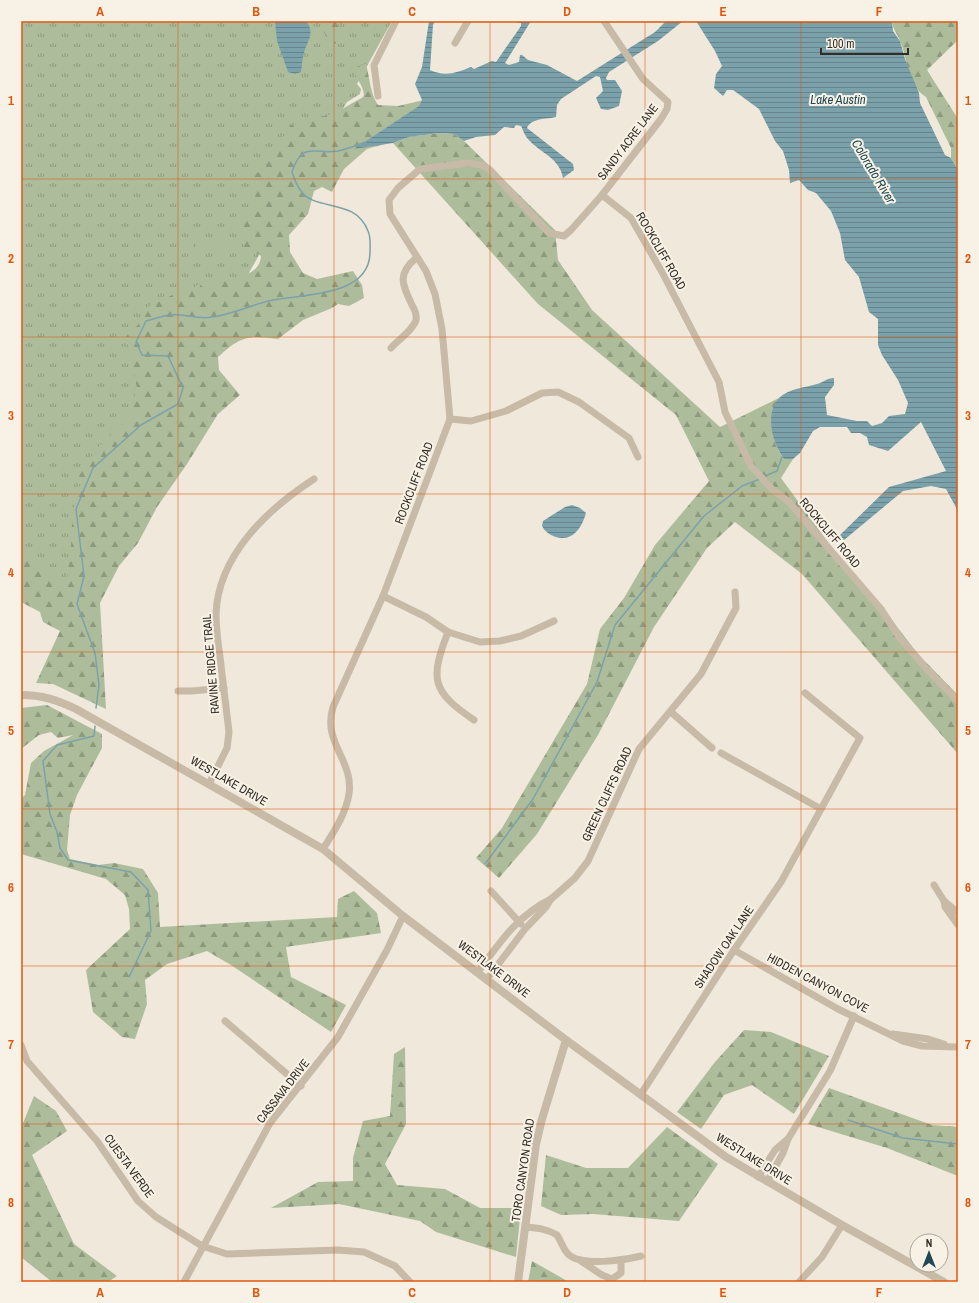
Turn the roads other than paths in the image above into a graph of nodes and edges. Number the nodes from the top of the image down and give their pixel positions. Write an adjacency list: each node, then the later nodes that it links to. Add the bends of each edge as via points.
1 (396, 21): 5 (street, via 374,65)
2 (468, 21): 4 (street)
3 (604, 21): 6 (street, SANDY ACRE LANE, via 642,79 668,102 661,119)
4 (455, 43)
5 (378, 96)
6 (602, 194): 7 (street, ROCKCLIFF ROAD, via 571,230 564,236 556,236 549,233 490,170 482,165 468,163 420,168 398,188 390,200 390,214); 20 (street, ROCKCLIFF ROAD, via 631,218 662,272 719,382 725,412 751,466 772,489 789,502 881,609 919,660)
7 (416, 258): 8 (street, via 405,268 403,278 408,297 416,312 416,319); 9 (street, ROCKCLIFF ROAD, via 426,271 437,301)
8 (391, 348)
9 (450, 420): 10 (street, via 478,419 506,411 542,393 558,392 579,402 629,438); 13 (street, ROCKCLIFF ROAD)
10 (638, 457)
11 (314, 479): 16 (street, RAVINE RIDGE TRAIL, via 299,489 249,534 226,568 216,614)
12 (735, 592): 21 (street, GREEN CLIFFS ROAD, via 736,608 702,674)
13 (383, 596): 15 (street, via 426,617); 27 (street, ROCKCLIFF ROAD, via 330,719 332,738 346,766 350,794 337,826)
14 (554, 621): 15 (street, via 521,636 500,641 480,642)
15 (448, 632): 22 (street, via 436,673 440,689 452,705)
16 (224, 688): 17 (street); 25 (street, RAVINE RIDGE TRAIL, via 229,732 227,748)
17 (178, 691)
18 (805, 693): 26 (street, SHADOW OAK LANE, via 860,738)
19 (21, 695): 25 (street, WESTLAKE DRIVE, via 41,695 76,709)
20 (958, 701)
21 (670, 712): 23 (street); 30 (street, GREEN CLIFFS ROAD, via 639,749 588,861 575,878)
22 (474, 720)
23 (712, 748)
24 (721, 753): 26 (street)
25 (209, 784): 27 (street, WESTLAKE DRIVE)
26 (821, 809): 37 (street, SHADOW OAK LANE, via 781,882)
27 (323, 849): 33 (street, WESTLAKE DRIVE)
28 (934, 885): 31 (street)
29 (491, 891): 34 (street)
30 (552, 899): 34 (street, GREEN CLIFFS ROAD, via 537,906); 36 (street, GREEN CLIFFS ROAD)
31 (944, 900): 32 (street); 35 (street, via 945,907)
32 (958, 913)
33 (403, 916): 38 (street, WESTLAKE DRIVE); 45 (street, CASSAVA DRIVE, via 338,1037)
34 (518, 921): 36 (street); 38 (street, GREEN CLIFFS ROAD)
35 (958, 925)
36 (525, 929): 39 (street, GREEN CLIFFS ROAD)
37 (734, 950): 40 (street, HIDDEN CANYON COVE); 46 (street, SHADOW OAK LANE)
38 (478, 972): 39 (street, WESTLAKE DRIVE)
39 (487, 979): 42 (street, WESTLAKE DRIVE)
40 (854, 1016): 44 (street, HIDDEN CANYON COVE, via 891,1034); 47 (street, via 830,1071)
41 (225, 1021): 45 (street)
42 (566, 1040): 46 (street, WESTLAKE DRIVE); 51 (street, TORO CANYON ROAD, via 539,1131)
43 (21, 1045): 52 (street, CUESTA VERDE, via 27,1061 96,1140 138,1201 156,1217)
44 (958, 1046)
45 (301, 1086): 52 (street, CASSAVA DRIVE, via 270,1124)
46 (640, 1094): 48 (street, WESTLAKE DRIVE, via 697,1137)
47 (788, 1139): 48 (street, via 775,1150); 49 (street)
48 (758, 1177): 49 (street, WESTLAKE DRIVE)
49 (767, 1182): 50 (street, WESTLAKE DRIVE)
50 (842, 1225): 59 (street, via 822,1257); 60 (street, WESTLAKE DRIVE)
51 (526, 1227): 54 (street, via 547,1230 557,1235 568,1254); 58 (street, TORO CANYON ROAD)
52 (202, 1246): 56 (street, CASSAVA DRIVE); 57 (street, CUESTA VERDE, via 227,1254 338,1250 364,1252 395,1266)
53 (641, 1256): 55 (street)
54 (581, 1260): 55 (street); 55 (street, via 612,1279 621,1273)
55 (621, 1260)
56 (184, 1282)
57 (410, 1282)
58 (518, 1282)
59 (799, 1282)
60 (944, 1282)

